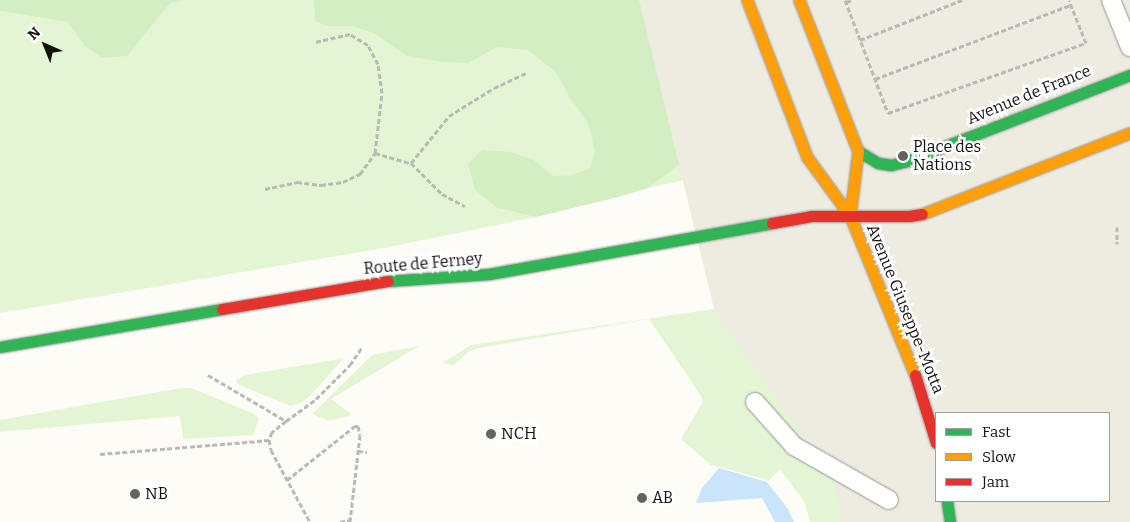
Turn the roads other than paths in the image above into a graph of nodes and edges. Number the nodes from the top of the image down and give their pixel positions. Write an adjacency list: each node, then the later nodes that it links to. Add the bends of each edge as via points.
1 (747, 0): 8 (main road, via 807,157)
2 (799, 0): 7 (main road)
3 (1111, 0): 4 (lane)
4 (1130, 47)
5 (1130, 75): 7 (main road, Avenue de France, via 907,161 891,165 878,163)
6 (1130, 132): 8 (main road, via 927,213)
7 (858, 151): 8 (main road)
8 (850, 216): 9 (main road, Route de Ferney, via 811,216 489,274 391,280); 11 (main road, Avenue Giuseppe-Motta, via 907,354)
9 (0, 347)
10 (755, 402): 12 (lane, via 794,446)
11 (935, 438)
12 (889, 500)
13 (947, 502): 14 (main road)
14 (950, 522)

